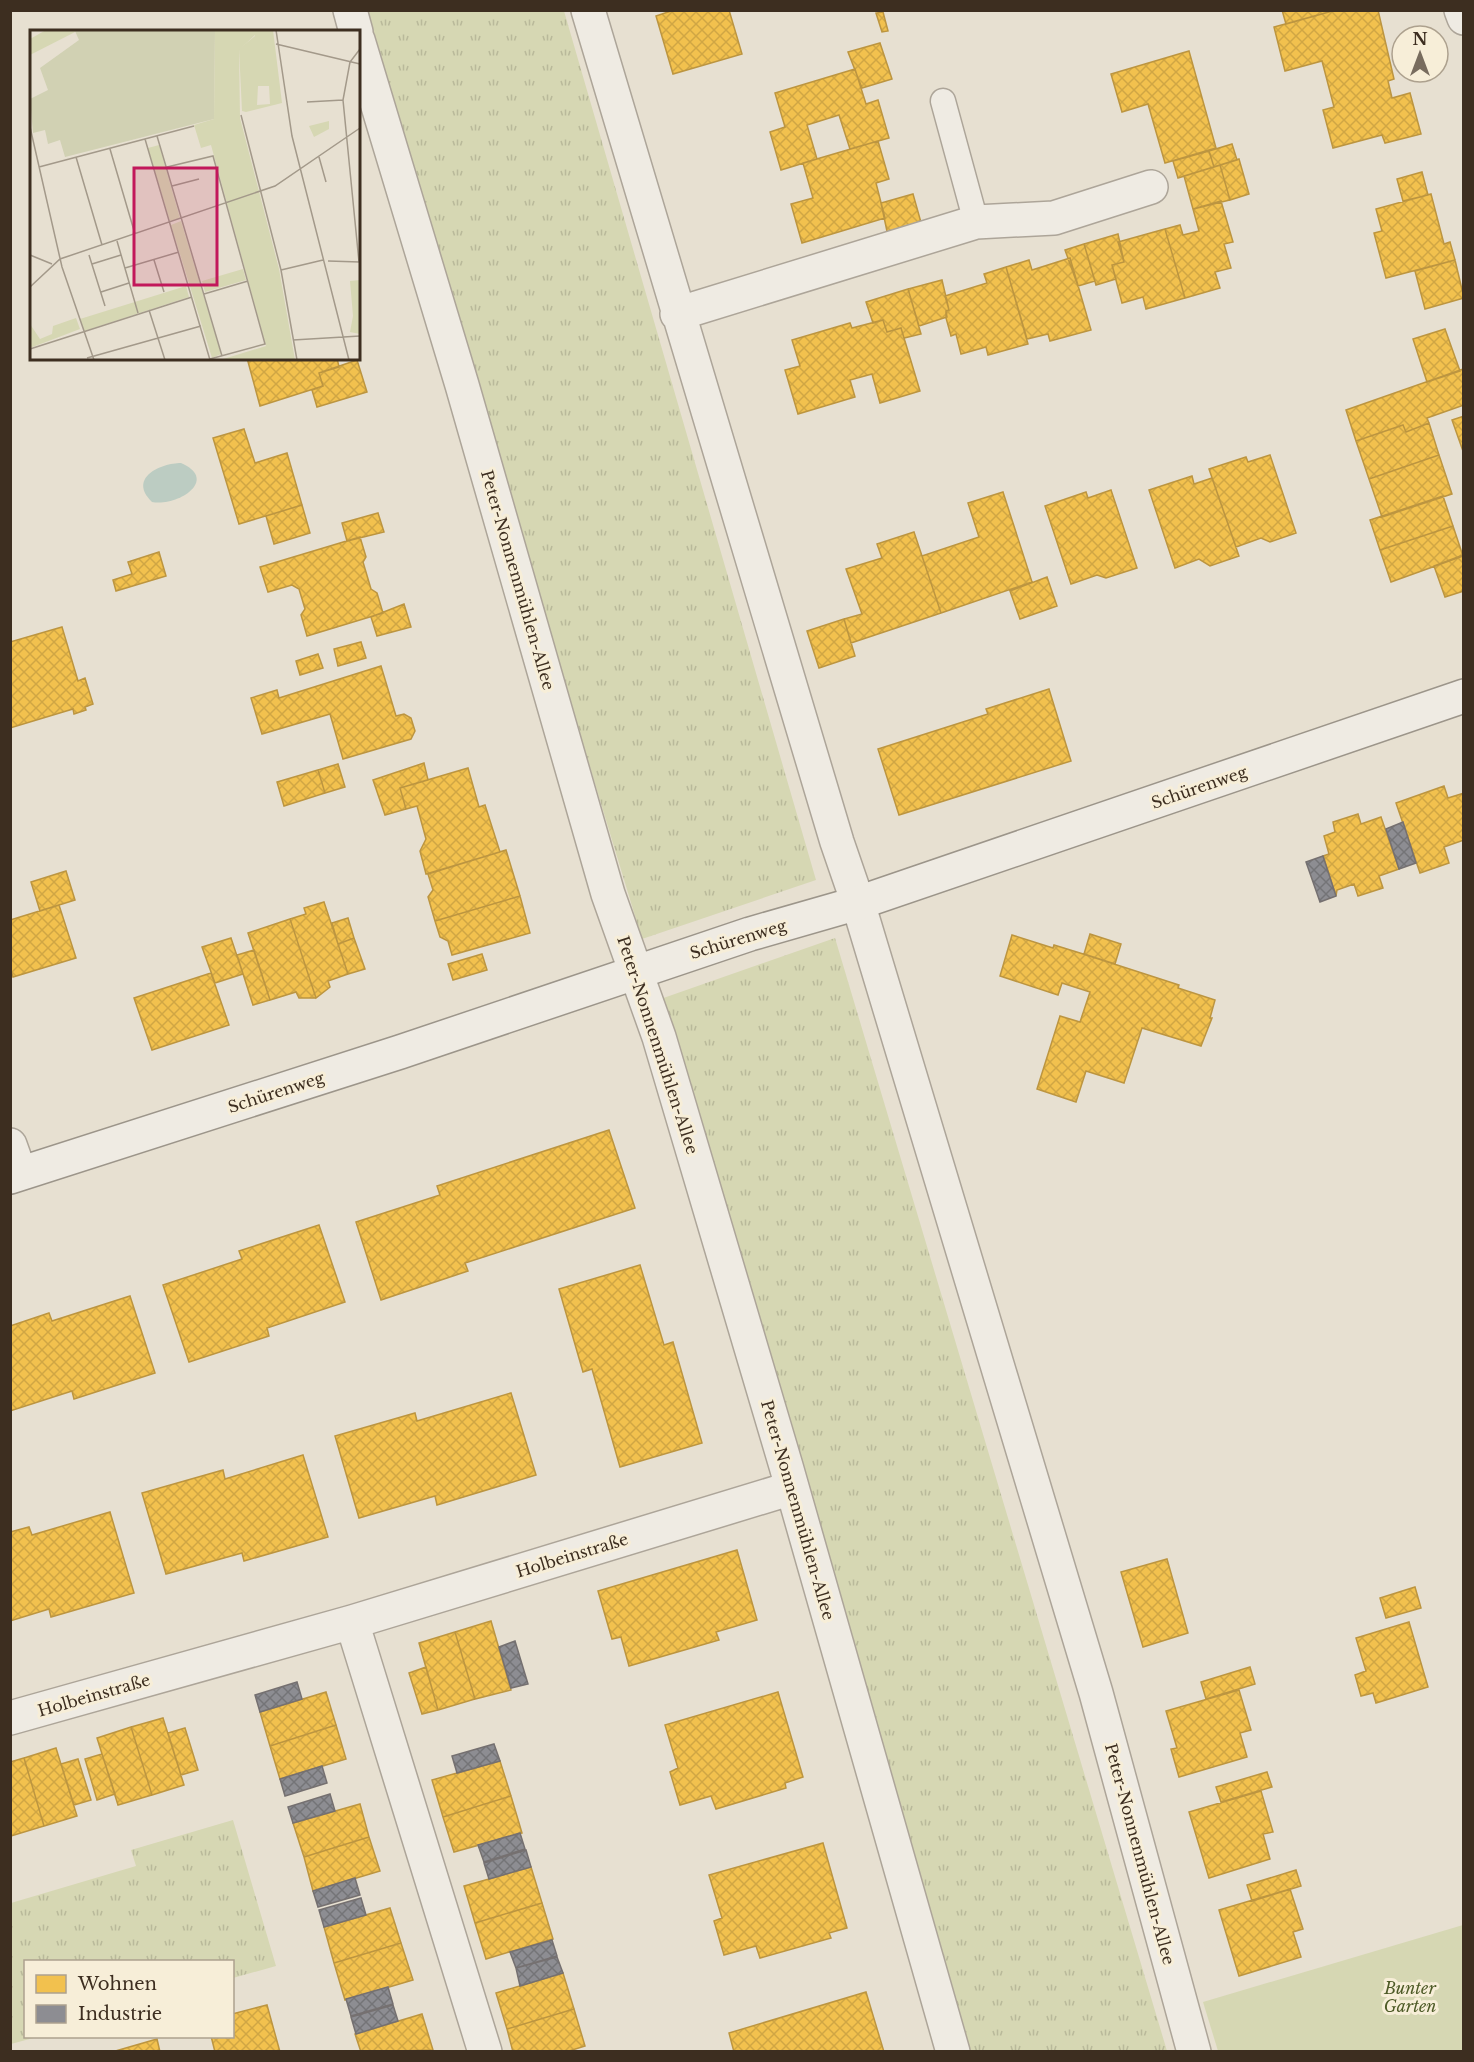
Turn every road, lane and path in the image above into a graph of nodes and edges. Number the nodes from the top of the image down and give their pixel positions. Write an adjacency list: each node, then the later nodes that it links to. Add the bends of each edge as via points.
1 (350, 10): 5 (street)
2 (588, 10): 10 (street, Peter-Nonnenmühlen-Allee)
3 (1461, 10): 4 (street)
4 (1464, 18)
5 (355, 30)
6 (360, 47): 13 (street, Peter-Nonnenmühlen-Allee, via 608,894)
7 (943, 101): 9 (lane)
8 (1151, 187): 9 (street, via 1054,218)
9 (976, 222): 10 (street)
10 (678, 314): 12 (street, Peter-Nonnenmühlen-Allee)
11 (1464, 696): 12 (street, Schürenweg)
12 (858, 903): 13 (street, Schürenweg); 20 (street, Peter-Nonnenmühlen-Allee, via 1096,1693)
13 (636, 972): 14 (street, Schürenweg, via 400,1052); 15 (street, Peter-Nonnenmühlen-Allee, via 659,1037)
14 (14, 1165)
15 (792, 1488): 16 (street, Holbeinstraße); 19 (street, Peter-Nonnenmühlen-Allee)
16 (352, 1622): 17 (street, Holbeinstraße); 18 (street)
17 (10, 1718)
18 (485, 2052)
19 (953, 2052)
20 (1194, 2052)

